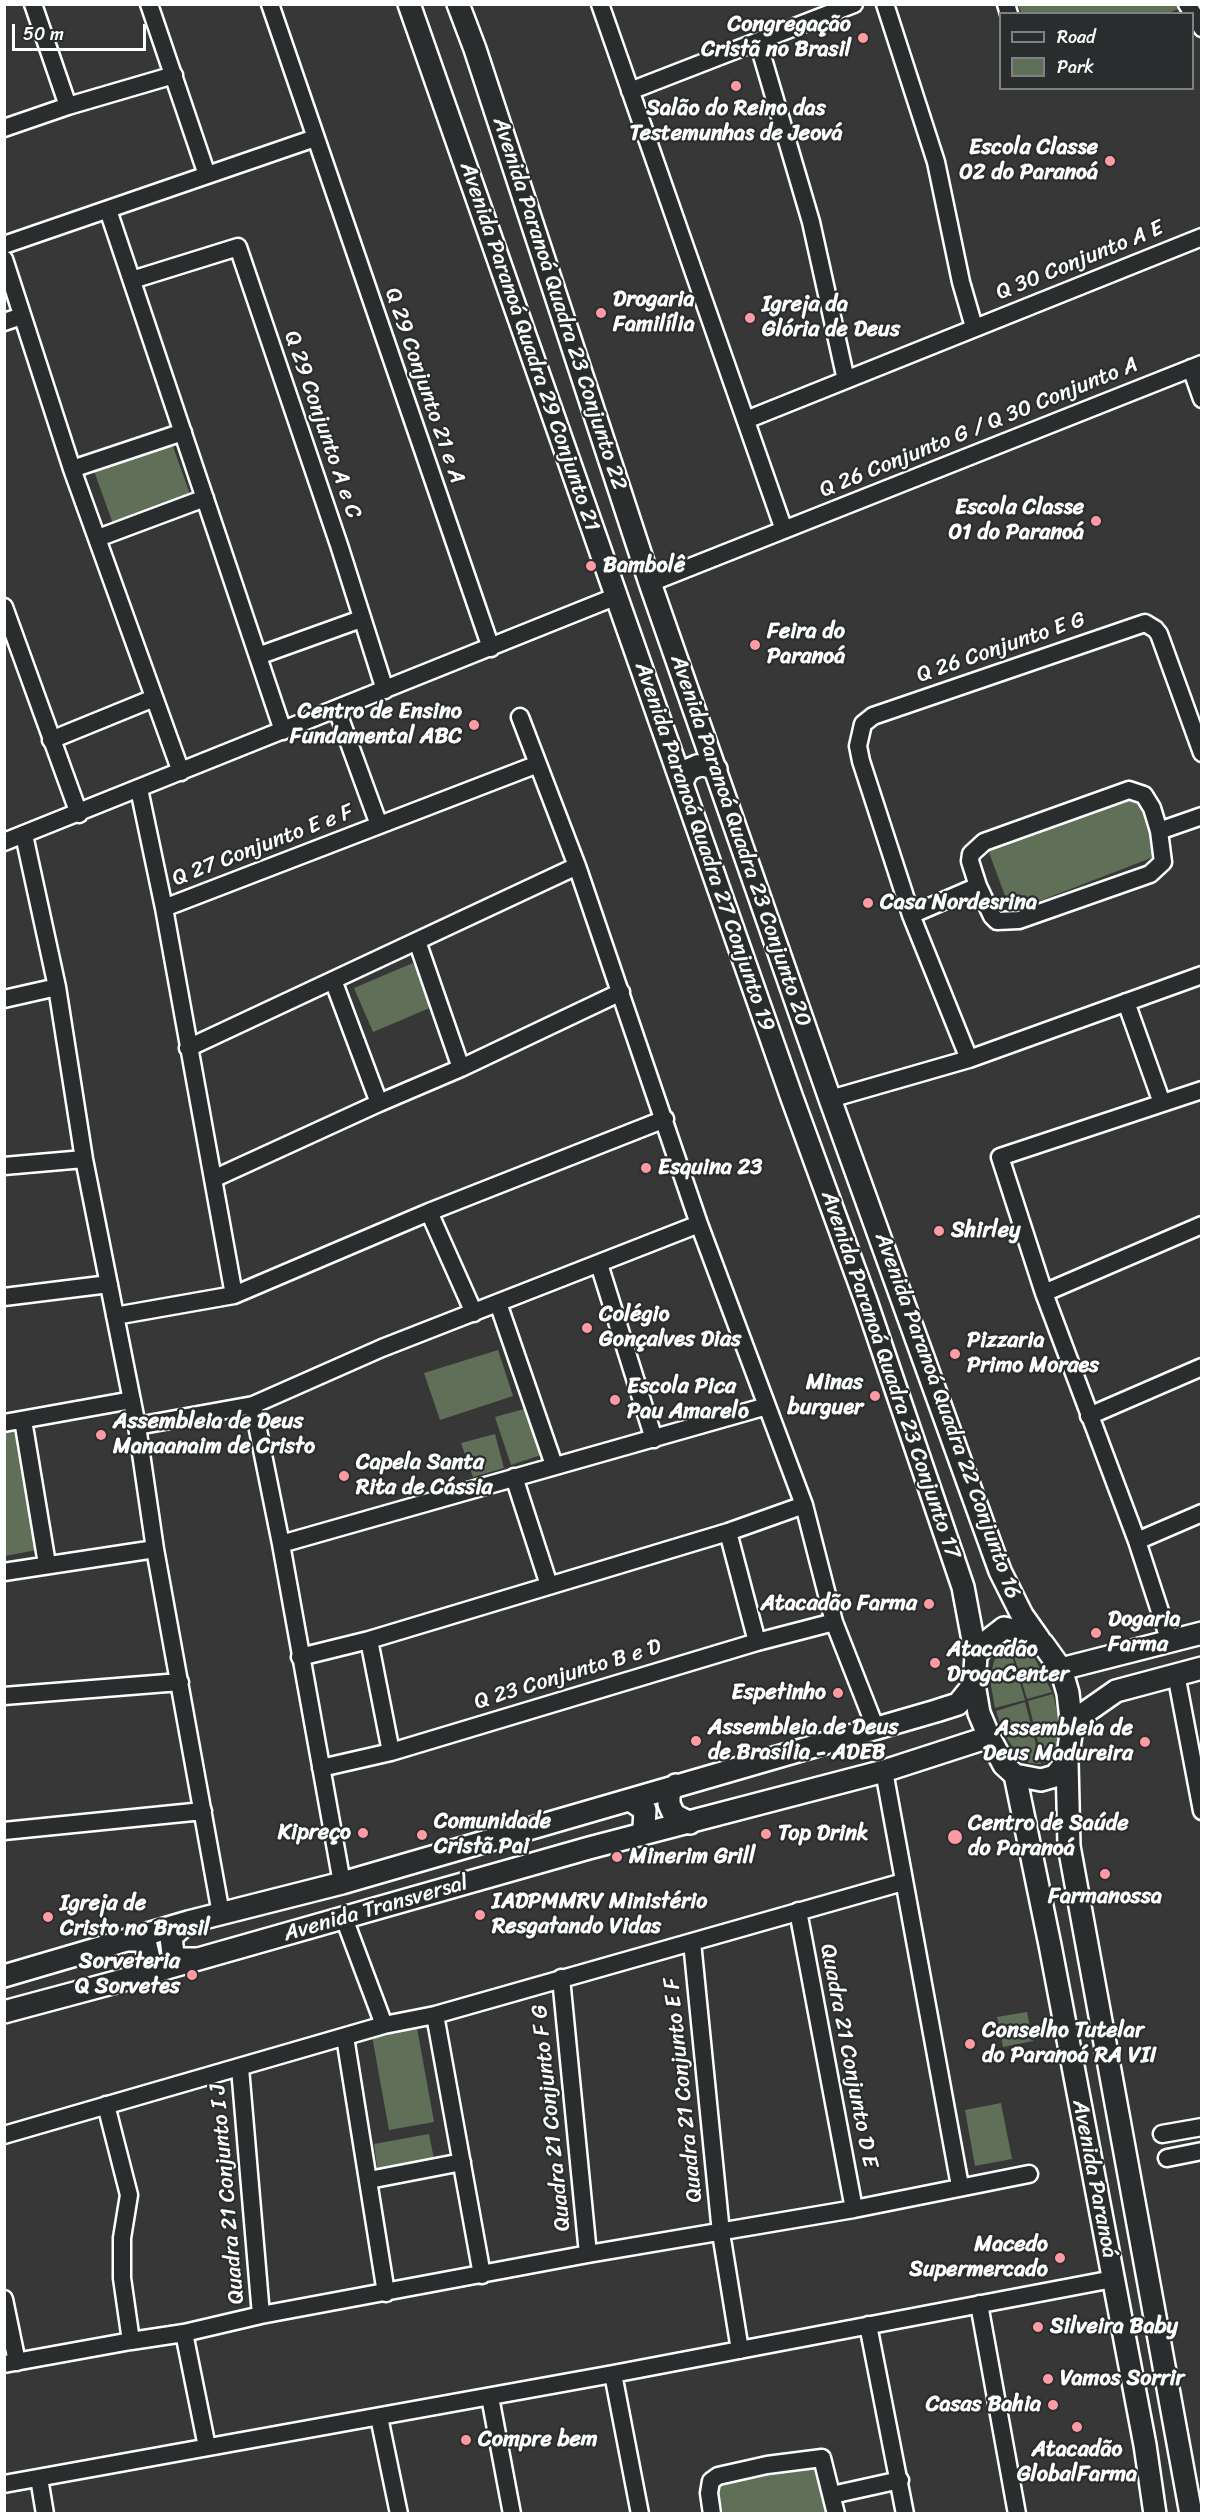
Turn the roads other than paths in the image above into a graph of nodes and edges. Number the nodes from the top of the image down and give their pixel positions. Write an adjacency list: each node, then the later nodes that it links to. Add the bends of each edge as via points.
1 (33, 4): 12 (street)
2 (149, 4): 10 (street)
3 (270, 4): 14 (street, Q 29 Conjunto 21 e A)
4 (409, 4): 34 (street, Avenida Paranoá Quadra 29 Conjunto 21)
5 (458, 4): 33 (street, Avenida Paranoá Quadra 23 Conjunto 22)
6 (600, 4): 11 (street)
7 (854, 4): 9 (street)
8 (885, 4): 23 (street, via 936,162)
9 (758, 42): 11 (street); 25 (street, via 811,222)
10 (174, 75): 12 (street); 15 (street)
11 (630, 91): 27 (street)
12 (68, 106): 13 (street)
13 (4, 128)
14 (315, 138): 15 (street); 37 (street, Q 29 Conjunto 21 e A)
15 (207, 175): 16 (street)
16 (108, 210): 18 (street); 20 (street)
17 (1202, 237): 23 (street, Q 30 Conjunto A E)
18 (4, 245)
19 (4, 259): 21 (street)
20 (132, 280): 28 (street); 36 (street, Q 29 Conjunto A e C, via 238,247)
21 (22, 316): 22 (street); 29 (street)
22 (4, 322)
23 (974, 327): 25 (street, Q 30 Conjunto A E)
24 (1196, 366): 26 (street); 31 (street, Q 26 Conjunto G / Q 30 Conjunto A)
25 (846, 380): 27 (street, Q 30 Conjunto A E)
26 (1202, 399)
27 (746, 420): 31 (street)
28 (183, 432): 29 (street); 30 (street)
29 (72, 469): 32 (street)
30 (205, 498): 32 (street); 38 (street)
31 (784, 530): 33 (street, Q 26 Conjunto G / Q 30 Conjunto A)
32 (98, 538): 40 (street)
33 (650, 583): 43 (street, Avenida Paranoá Quadra 23 Conjunto 20)
34 (617, 596): 37 (street); 44 (street, Avenida Paranoá Quadra 27 Conjunto 19)
35 (4, 607): 46 (street)
36 (361, 619): 38 (street); 39 (street, Q 29 Conjunto A e C)
37 (491, 648): 39 (street)
38 (258, 656): 45 (street)
39 (385, 690): 41 (street)
40 (154, 698): 46 (street); 50 (street)
41 (337, 710): 45 (street); 55 (street)
42 (520, 717): 48 (street)
43 (697, 718): 44 (street, via 690,733 673,733); 49 (street, Avenida Paranoá Quadra 23 Conjunto 20)
44 (662, 727): 51 (street, Avenida Paranoá Quadra 27 Conjunto 19)
45 (283, 731): 50 (street)
46 (51, 740): 53 (street)
47 (1202, 753): 62 (street, Q 26 Conjunto E G, via 1155,629 1145,624 873,716 863,724 858,746)
48 (538, 764): 55 (street, Q 27 Conjunto E e F); 59 (street)
49 (716, 769): 51 (street, via 697,766 688,770); 72 (street, Avenida Paranoá Quadra 23 Conjunto 20)
50 (181, 772): 52 (street)
51 (682, 782): 74 (street, Avenida Paranoá Quadra 27 Conjunto 19)
52 (139, 789): 53 (street); 61 (street)
53 (79, 814): 57 (street)
54 (1202, 816): 56 (street)
55 (379, 825): 61 (street, Q 27 Conjunto E e F)
56 (1159, 831): 60 (street, via 1163,862 1150,874 1019,920 997,921); 60 (street, via 1144,795 1129,790 984,842 971,854 970,861)
57 (24, 835): 58 (street); 66 (street)
58 (4, 842)
59 (577, 866): 63 (street); 67 (street)
60 (978, 886): 62 (street)
61 (164, 908): 70 (street)
62 (911, 915): 71 (street)
63 (417, 941): 65 (street); 73 (street)
64 (1202, 975): 69 (street)
65 (333, 980): 70 (street); 78 (street)
66 (57, 987): 68 (street); 81 (street)
67 (621, 992): 73 (street); 80 (street)
68 (4, 999)
69 (1126, 1002): 71 (street); 79 (street)
70 (188, 1048): 83 (street)
71 (969, 1059): 77 (street)
72 (817, 1060): 74 (street, via 809,1071); 77 (street, Avenida Paranoá Quadra 23 Conjunto 20)
73 (461, 1068): 78 (street)
74 (782, 1068): 76 (street, Avenida Paranoá Quadra 27 Conjunto 19)
75 (1202, 1090): 79 (street)
76 (792, 1098): 85 (street, Avenida Paranoá Quadra 23 Conjunto 17)
77 (830, 1099): 84 (street, Avenida Paranoá Quadra 23 Conjunto 20)
78 (379, 1103): 83 (street)
79 (1162, 1103): 91 (street, via 1000,1157)
80 (664, 1119): 86 (street); 87 (street)
81 (84, 1159): 82 (street); 90 (street)
82 (4, 1166)
83 (213, 1179): 92 (street)
84 (865, 1191): 85 (street, via 852,1188); 122 (street, Avenida Paranoá Quadra 22 Conjunto 16, via 1000,1571 1022,1615)
85 (829, 1199): 123 (street, Avenida Paranoá Quadra 23 Conjunto 17, via 963,1587)
86 (429, 1212): 92 (street); 95 (street)
87 (699, 1224): 89 (street); 100 (street)
88 (1202, 1225): 91 (street)
89 (599, 1264): 94 (street); 105 (street)
90 (109, 1284): 93 (street); 96 (street)
91 (1044, 1293): 101 (street)
92 (234, 1295): 96 (street)
93 (4, 1297)
94 (498, 1303): 95 (street); 106 (street)
95 (474, 1313): 99 (street, via 382,1348)
96 (115, 1316): 98 (street)
97 (1202, 1367): 101 (street)
98 (132, 1400): 102 (street); 104 (street)
99 (253, 1405): 104 (street); 112 (street)
100 (767, 1406): 105 (street); 108 (street)
101 (1089, 1416): 111 (street)
102 (23, 1420): 103 (street); 114 (street)
103 (4, 1423)
104 (137, 1426): 113 (street)
105 (654, 1439): 106 (street)
106 (554, 1465): 107 (street)
107 (513, 1477): 112 (street); 116 (street)
108 (804, 1504): 110 (street); 117 (street)
109 (1202, 1513): 111 (street)
110 (728, 1532): 116 (street); 120 (street)
111 (1137, 1541): 121 (street)
112 (281, 1544): 124 (street)
113 (155, 1549): 114 (street); 128 (street)
114 (47, 1564): 115 (street)
115 (4, 1572)
116 (549, 1585): 119 (street)
117 (834, 1622): 120 (street, Q 23 Conjunto B e D); 132 (street)
118 (1202, 1633): 121 (street)
119 (369, 1640): 124 (street); 134 (street)
120 (757, 1642): 134 (street, Q 23 Conjunto B e D)
121 (1170, 1642): 126 (street)
122 (1043, 1644): 123 (street, via 1028,1633 1004,1628); 126 (street)
123 (976, 1656): 129 (street)
124 (300, 1657): 136 (street)
125 (1202, 1668): 127 (street)
126 (1061, 1669): 131 (street)
127 (1176, 1674): 131 (street, via 1116,1691 1086,1712); 140 (street)
128 (180, 1682): 130 (street); 142 (street)
129 (974, 1684): 132 (street, Avenida Transversal, via 958,1704); 133 (street, via 979,1713)
130 (4, 1696)
131 (1072, 1728): 135 (street)
132 (876, 1729): 139 (street, Avenida Transversal)
133 (989, 1737): 137 (street, Avenida Transversal); 138 (street, via 1004,1765)
134 (392, 1752): 136 (street, Q 23 Conjunto B e D)
135 (1067, 1761): 138 (street, via 1055,1776 1041,1780); 191 (street, via 1069,1846)
136 (321, 1768): 148 (street)
137 (884, 1771): 144 (street, Avenida Transversal); 147 (street)
138 (1015, 1775): 178 (street, Avenida Paranoá)
139 (676, 1785): 141 (street, Avenida Transversal); 144 (street, via 669,1793 669,1804 674,1815)
140 (1199, 1787): 143 (street)
141 (630, 1800): 146 (street, via 645,1810); 148 (street, Avenida Transversal)
142 (203, 1811): 145 (street); 150 (street)
143 (1202, 1811)
144 (690, 1823): 146 (street, Avenida Transversal)
145 (4, 1832)
146 (641, 1835): 151 (street, Avenida Transversal)
147 (903, 1882): 149 (street); 173 (street)
148 (342, 1883): 150 (street, Avenida Transversal)
149 (798, 1911): 154 (street); 174 (street, Quadra 21 Conjunto D E)
150 (220, 1914): 152 (street, Avenida Transversal)
151 (344, 1918): 155 (street, Avenida Transversal); 161 (street)
152 (188, 1922): 153 (street, Avenida Transversal); 155 (street, via 171,1937 173,1954 180,1959)
153 (127, 1940): 156 (street, Avenida Transversal); 157 (street, via 140,1940 146,1945 149,1958)
154 (692, 1942): 158 (street); 175 (street, Quadra 21 Conjunto E F)
155 (199, 1959): 157 (street, Avenida Transversal)
156 (4, 1976)
157 (142, 1976): 159 (street, Avenida Transversal)
158 (561, 1978): 160 (street); 176 (street, Quadra 21 Conjunto F G)
159 (4, 2012)
160 (435, 2015): 161 (street); 170 (street)
161 (384, 2025): 162 (street)
162 (345, 2037): 163 (street); 172 (street)
163 (240, 2068): 164 (street); 182 (street, Quadra 21 Conjunto I J)
164 (106, 2105): 167 (street); 185 (street, via 129,2195 122,2238 122,2278)
165 (1202, 2127): 166 (street)
166 (1162, 2134)
167 (4, 2135)
168 (1202, 2151): 169 (street)
169 (1167, 2158)
170 (462, 2162): 172 (street); 177 (street)
171 (1029, 2174): 173 (street)
172 (369, 2180): 179 (street)
173 (960, 2186): 174 (street)
174 (854, 2209): 175 (street)
175 (721, 2233): 176 (street); 186 (street, Quadra 21 Conjunto E F)
176 (588, 2254): 177 (street)
177 (482, 2275): 179 (street)
178 (1113, 2279): 181 (street); 192 (street, Avenida Paranoá)
179 (386, 2293): 182 (street)
180 (4, 2299): 187 (street)
181 (979, 2304): 183 (street); 207 (street)
182 (261, 2315): 184 (street)
183 (868, 2325): 186 (street); 195 (street)
184 (184, 2333): 185 (street); 193 (street)
185 (132, 2341): 187 (street)
186 (740, 2350): 188 (street)
187 (11, 2363)
188 (613, 2374): 189 (street); 203 (street)
189 (490, 2397): 190 (street); 202 (street)
190 (379, 2417): 193 (street); 201 (street)
191 (1178, 2436): 192 (street, via 1170,2456 1152,2452); 198 (street)
192 (1145, 2445): 199 (street, Avenida Paranoá)
193 (207, 2447): 194 (street)
194 (39, 2478): 196 (street); 200 (street)
195 (900, 2480): 197 (street); 206 (street)
196 (4, 2484)
197 (832, 2495): 204 (street, via 822,2457 767,2465 711,2481); 205 (street)
198 (1189, 2507): 199 (street, via 1183,2493 1172,2486 1160,2490)
199 (1154, 2508)
200 (45, 2514)
201 (399, 2514)
202 (512, 2514)
203 (640, 2514)
204 (712, 2514)
205 (836, 2514)
206 (905, 2514)
207 (1017, 2514)

